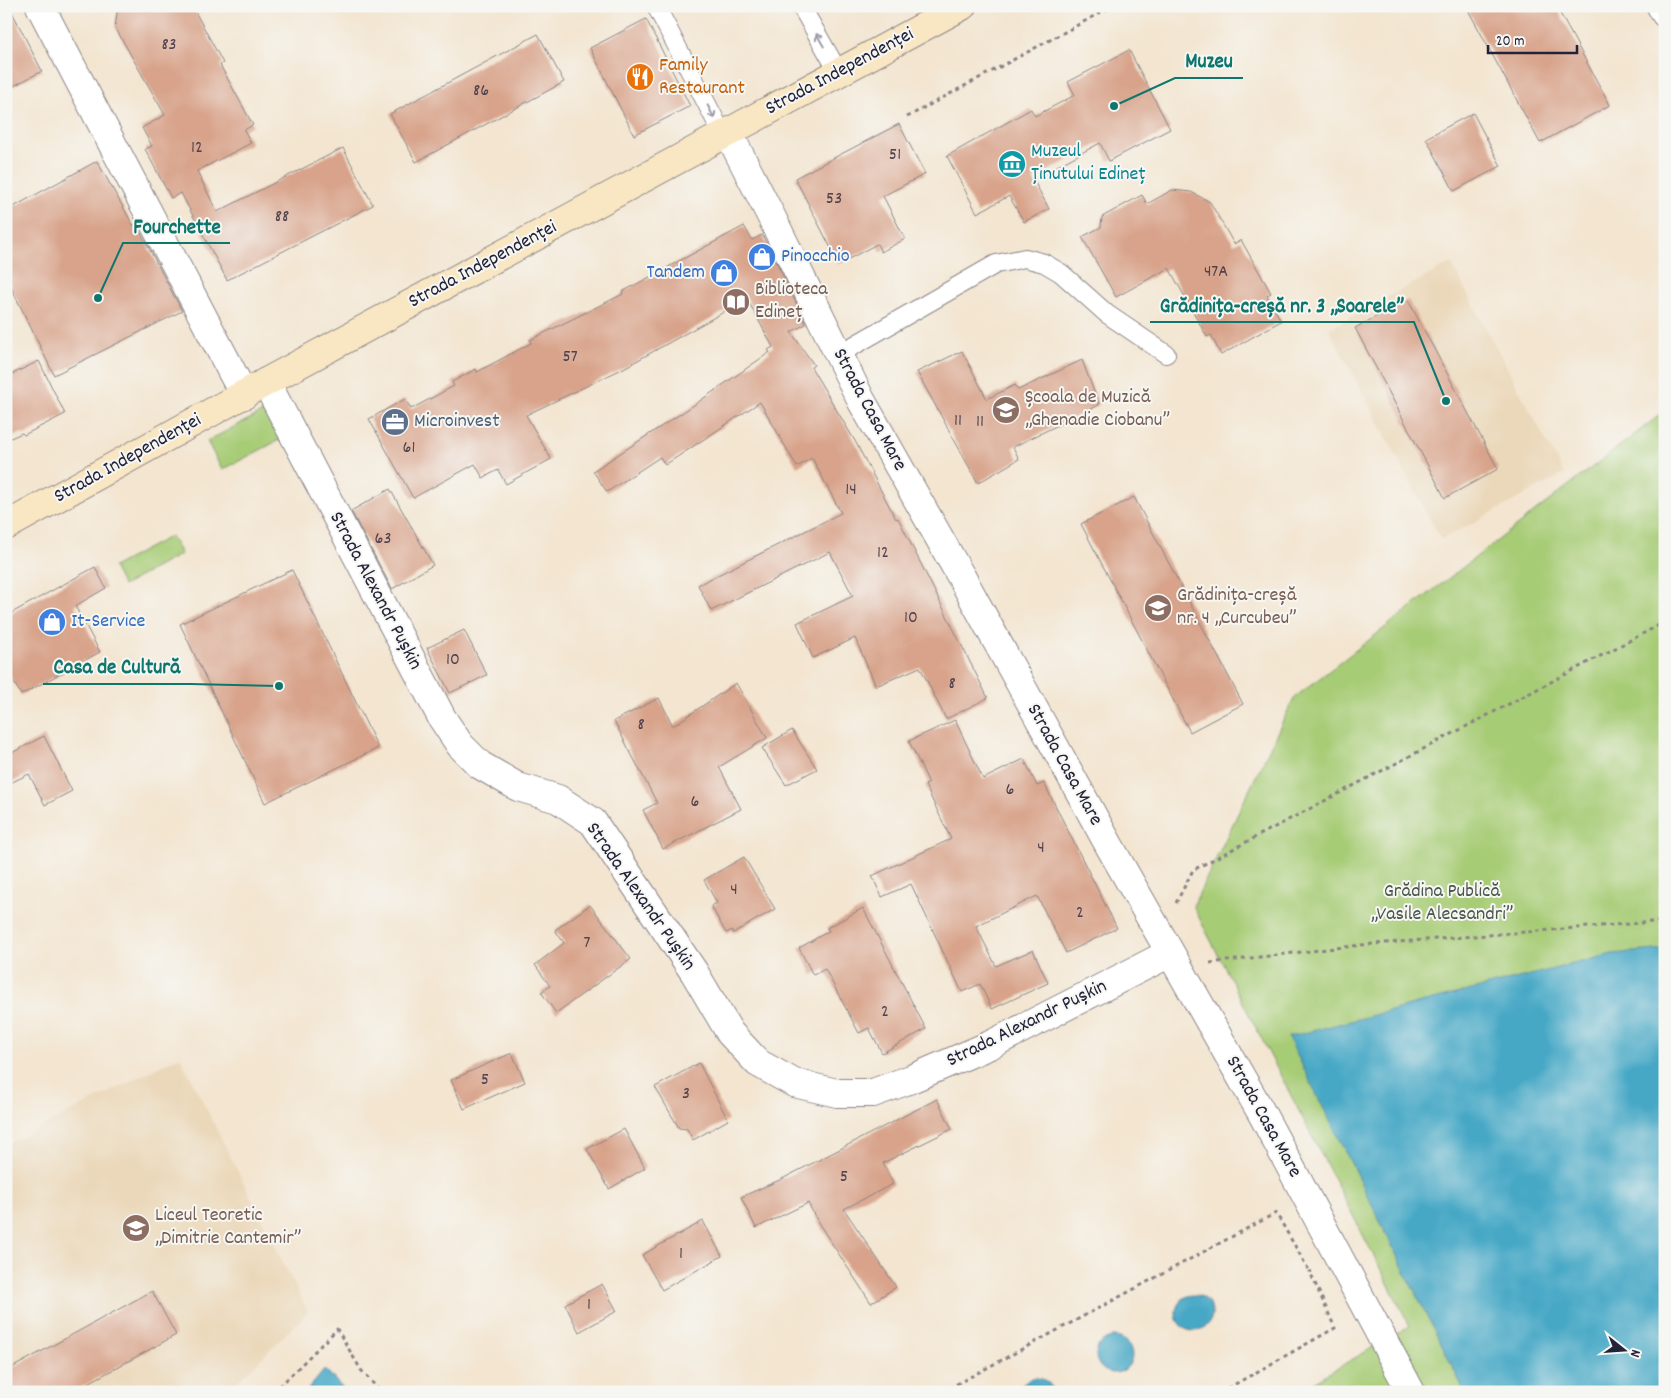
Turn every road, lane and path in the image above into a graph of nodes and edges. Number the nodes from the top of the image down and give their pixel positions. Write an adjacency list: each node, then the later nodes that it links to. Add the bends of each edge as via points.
1 (40, 6): 13 (street, Strada Alexandr Pușkin)
2 (656, 6): 10 (lane, one-way to 10)
3 (801, 6): 8 (lane, one-way to 3)
4 (962, 6): 8 (main road, Strada Independenței)
5 (1113, 6): 9 (path)
6 (1661, 6): 7 (street)
7 (1665, 13)
8 (839, 73): 10 (main road, Strada Independenței)
9 (907, 117)
10 (726, 134): 11 (street, Strada Casa Mare); 13 (main road, Strada Independenței)
11 (839, 354): 12 (lane, via 996,264 1025,258 1044,263 1061,273 1106,314); 17 (street, Strada Casa Mare, via 861,400)
12 (1166, 354)
13 (255, 389): 14 (main road, Strada Independenței); 17 (street, Strada Alexandr Pușkin, via 460,745 480,765 518,787 558,799 593,822 694,972 730,1032 758,1063 794,1084 837,1094 873,1093 990,1045)
14 (6, 526)
15 (1665, 622): 17 (path, via 1193,870)
16 (1665, 921): 17 (path, via 1361,945)
17 (1170, 952): 18 (street, Strada Casa Mare, via 1262,1112)
18 (1339, 1256): 19 (path); 24 (street, Strada Casa Mare)
19 (1310, 1272): 22 (path, via 1276,1213); 23 (path, via 1335,1328)
20 (274, 1392): 21 (path, via 337,1329 361,1370)
21 (381, 1392)
22 (942, 1392)
23 (1221, 1392)
24 (1411, 1392)

